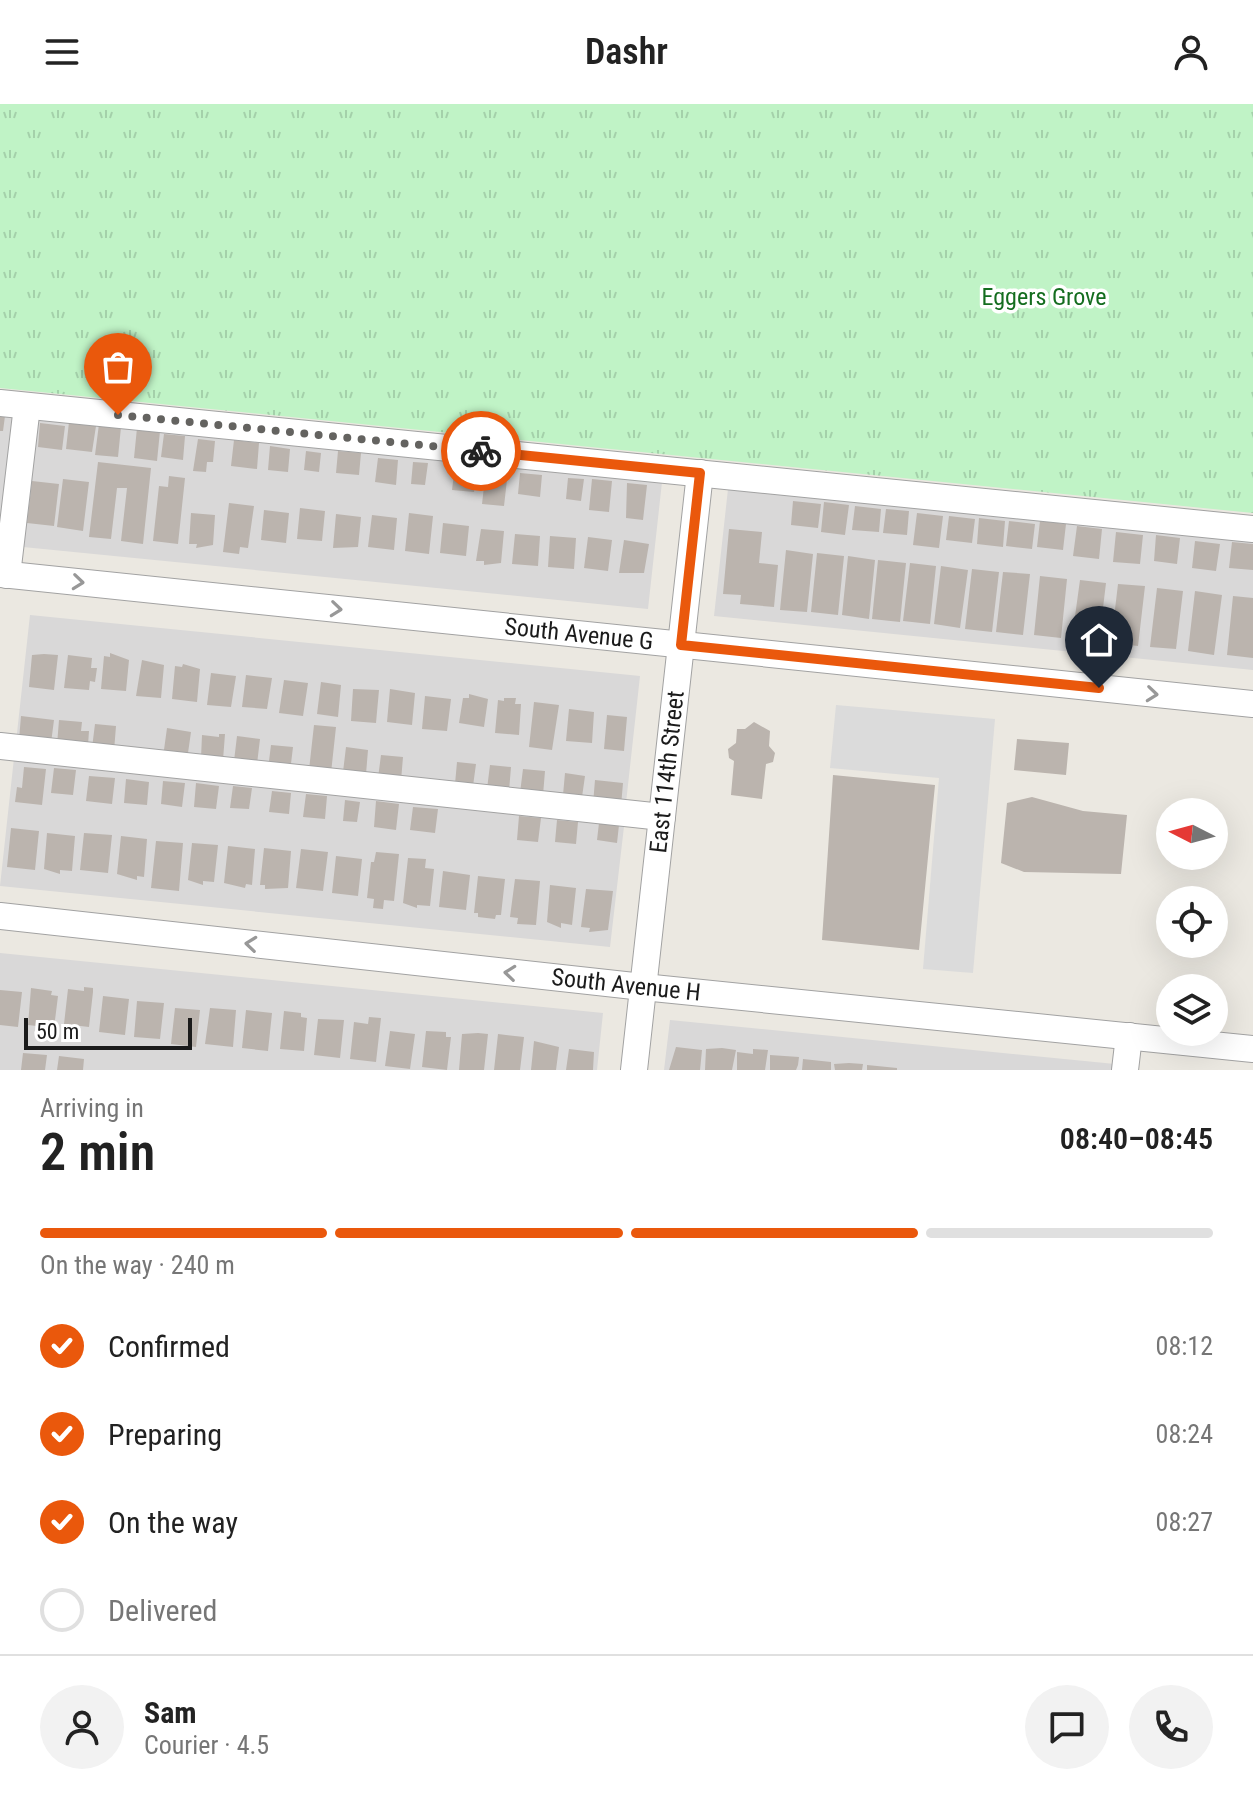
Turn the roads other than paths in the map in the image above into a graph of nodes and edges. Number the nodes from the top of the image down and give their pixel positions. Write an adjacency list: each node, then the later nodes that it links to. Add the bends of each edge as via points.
1 (0, 403): 2 (street)
2 (27, 406): 3 (street); 5 (street)
3 (700, 473): 4 (street); 6 (street, East 114th Street)
4 (1253, 529)
5 (4, 575): 6 (street, South Avenue G, one-way to 6)
6 (681, 645): 7 (street, South Avenue G, one-way to 7); 9 (street, East 114th Street)
7 (1253, 704)
8 (0, 746): 9 (street)
9 (662, 817): 11 (street, East 114th Street)
10 (0, 916): 11 (street, South Avenue H, one-way to 10)
11 (643, 987): 12 (street, South Avenue H); 14 (street, East 114th Street)
12 (1129, 1036): 13 (street, South Avenue H); 15 (street)
13 (1253, 1049)
14 (634, 1070)
15 (1125, 1070)

